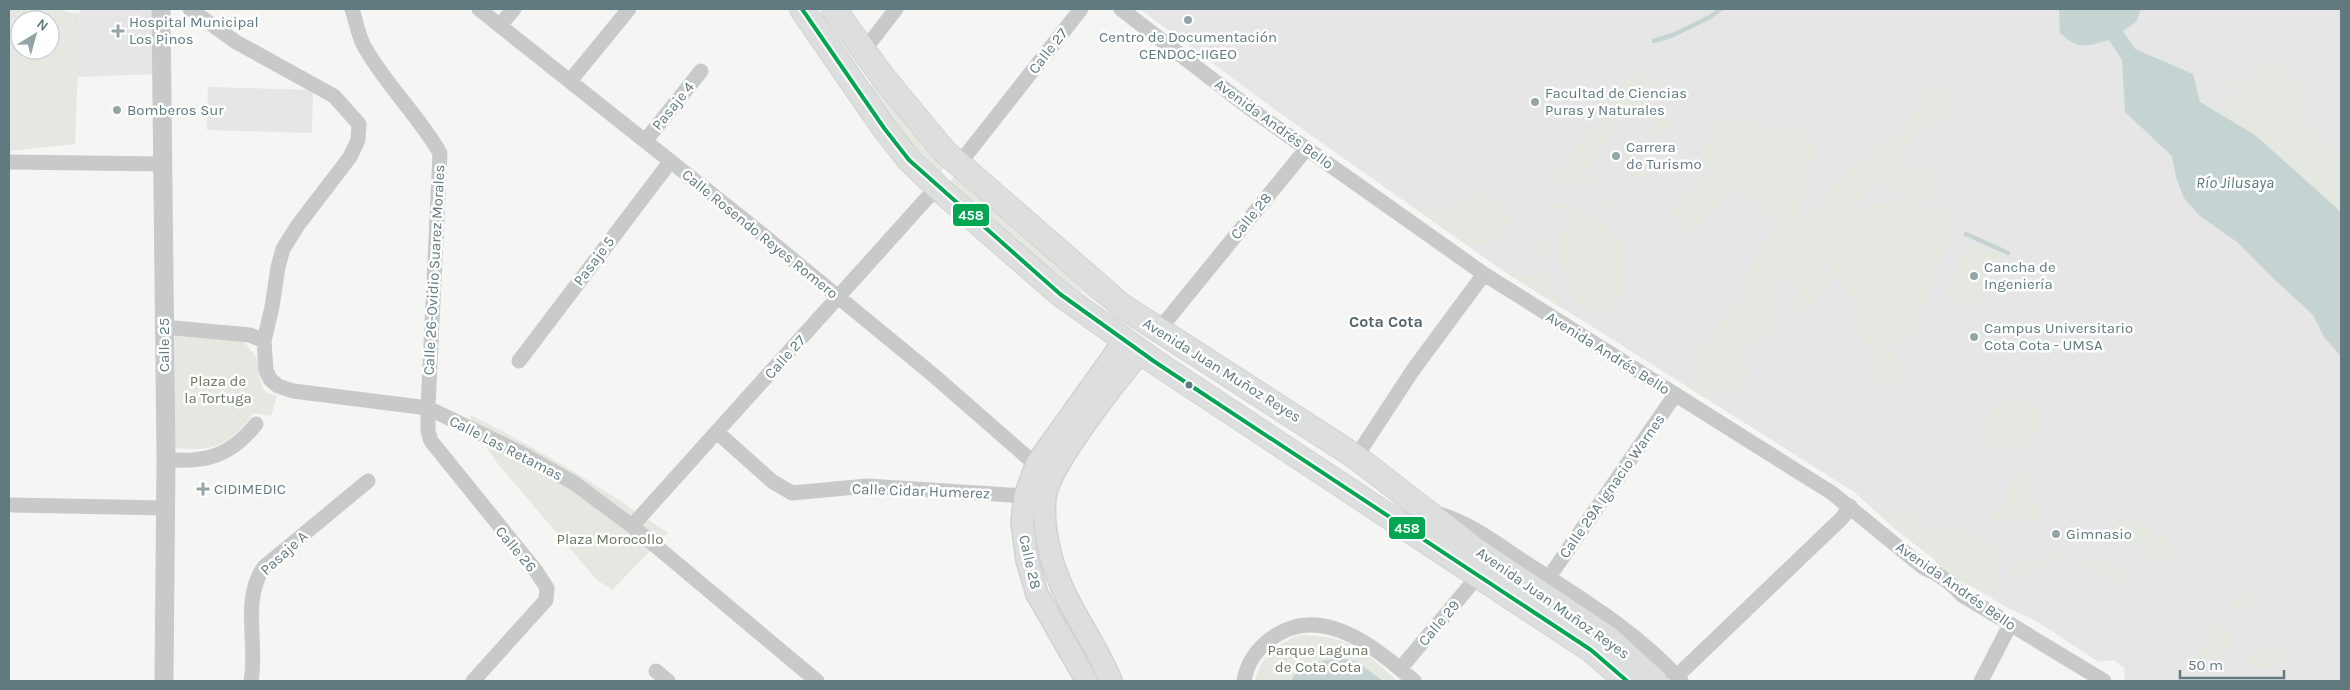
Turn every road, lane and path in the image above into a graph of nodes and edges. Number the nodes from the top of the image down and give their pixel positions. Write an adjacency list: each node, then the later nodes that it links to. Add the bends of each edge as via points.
1 (161, 9): 20 (street, Calle 25)
2 (190, 9): 27 (street, Calle Las Retamas, via 236,42 334,96 359,124 358,140 350,157 283,249)
3 (352, 9): 31 (street, Calle 26-Ovidio Suarez Morales, via 363,44 440,153)
4 (479, 9): 12 (street, Calle Rosendo Reyes Romero)
5 (514, 9): 12 (street)
6 (629, 9): 15 (street)
7 (802, 9): 22 (main road, Avenida Juan Muñoz Reyes, via 884,128 909,160)
8 (834, 9): 21 (main road, Avenida Juan Muñoz Reyes, via 882,76 945,152)
9 (896, 9): 13 (street)
10 (1081, 9): 21 (street, Calle 27)
11 (1121, 9): 17 (street, Avenida Andrés Bello)
12 (500, 25): 15 (street, Calle Rosendo Reyes Romero)
13 (872, 40)
14 (701, 71): 16 (street, Pasaje 4)
15 (570, 81): 16 (street, Calle Rosendo Reyes Romero)
16 (646, 140): 19 (street, Calle Rosendo Reyes Romero)
17 (1307, 148): 23 (street, Avenida Andrés Bello); 26 (street, Calle 28)
18 (9, 162): 20 (street)
19 (670, 162): 24 (street, Calle Rosendo Reyes Romero); 29 (street, Pasaje 5)
20 (164, 164): 25 (street, Calle 25)
21 (959, 164): 26 (main road, Avenida Juan Muñoz Reyes, via 1122,306)
22 (937, 187): 24 (street, Calle 27); 28 (main road, Avenida Juan Muñoz Reyes, via 1060,294)
23 (1484, 274): 30 (street, Avenida Andrés Bello); 34 (street, via 1413,370)
24 (838, 297): 33 (street, Calle 27); 36 (street, Calle Rosendo Reyes Romero, via 1026,457)
25 (164, 327): 27 (street, via 250,335); 35 (street, Calle 25)
26 (1158, 331): 28 (main road); 34 (main road, Avenida Juan Muñoz Reyes)
27 (264, 341): 31 (street, Calle Las Retamas, via 266,370 278,386 293,391)
28 (1133, 346): 36 (main road, Calle 28, via 1070,446); 44 (main road, Avenida Juan Muñoz Reyes)
29 (519, 361)
30 (1675, 395): 40 (street, Avenida Andrés Bello); 45 (street, Calle 29A Ignacio Warnes)
31 (428, 408): 43 (street, Calle Las Retamas, via 567,478); 52 (street, Calle 26, via 431,441 547,588 546,600)
32 (256, 424): 35 (street, via 228,451 208,459 188,462)
33 (718, 433): 38 (street, Calle Cidar Humerez, via 773,482 792,493 867,486); 43 (street, Calle 27)
34 (1356, 457): 42 (main road, Avenida Juan Muñoz Reyes)
35 (166, 459): 41 (street, Calle 25)
36 (1046, 468): 38 (main road, Calle 28)
37 (368, 481): 51 (street, Pasaje A, via 264,567 256,579 252,600)
38 (1035, 496): 55 (main road, Calle 28, via 1022,522 1023,541 1037,594); 56 (main road, Calle 28, via 1045,515 1051,557 1062,588 1098,650)
39 (12, 505): 41 (street)
40 (1850, 506): 46 (street, Avenida Andrés Bello, via 1924,568 1935,572 1962,595); 49 (street, via 1842,518)
41 (166, 508): 50 (street, Calle 25)
42 (1427, 511): 45 (street, via 1470,527); 49 (main road, Avenida Juan Muñoz Reyes, via 1477,551)
43 (632, 526): 54 (street, Calle Las Retamas)
44 (1478, 576): 47 (street, Calle 29); 59 (main road, Avenida Juan Muñoz Reyes, via 1591,650)
45 (1549, 578): 49 (street, via 1640,642)
46 (2010, 625): 60 (street); 61 (street, Avenida Andrés Bello)
47 (1400, 669): 57 (street, via 1371,646 1343,630 1302,626 1274,637 1257,650); 58 (street)
48 (656, 671): 53 (street)
49 (1671, 679)
50 (164, 681)
51 (251, 681)
52 (473, 681)
53 (668, 681)
54 (817, 681)
55 (1087, 681)
56 (1111, 681)
57 (1244, 681)
58 (1414, 681)
59 (1627, 681)
60 (1981, 681)
61 (2104, 681)

